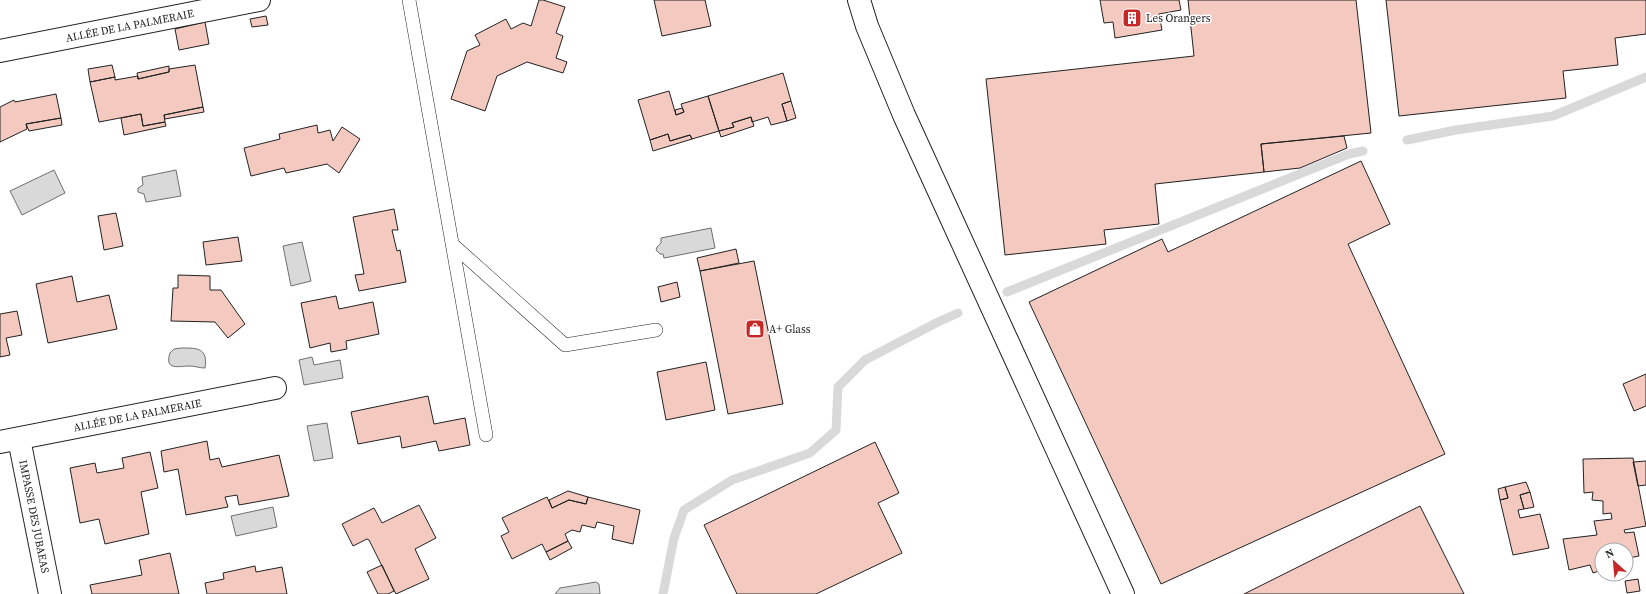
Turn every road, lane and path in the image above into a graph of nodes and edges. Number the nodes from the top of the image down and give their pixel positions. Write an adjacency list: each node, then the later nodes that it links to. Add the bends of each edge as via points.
1 (259, 0): 4 (street, ALLÉE DE LA PALMERAIE)
2 (409, 0): 5 (lane)
3 (859, 0): 11 (street, via 867,26 904,115)
4 (0, 51)
5 (452, 244): 6 (lane, via 565,345); 8 (lane)
6 (656, 330)
7 (275, 388): 9 (street, ALLÉE DE LA PALMERAIE)
8 (486, 435)
9 (9, 440): 10 (street, IMPASSE DES JUBAEAS)
10 (50, 594)
11 (1123, 594)

